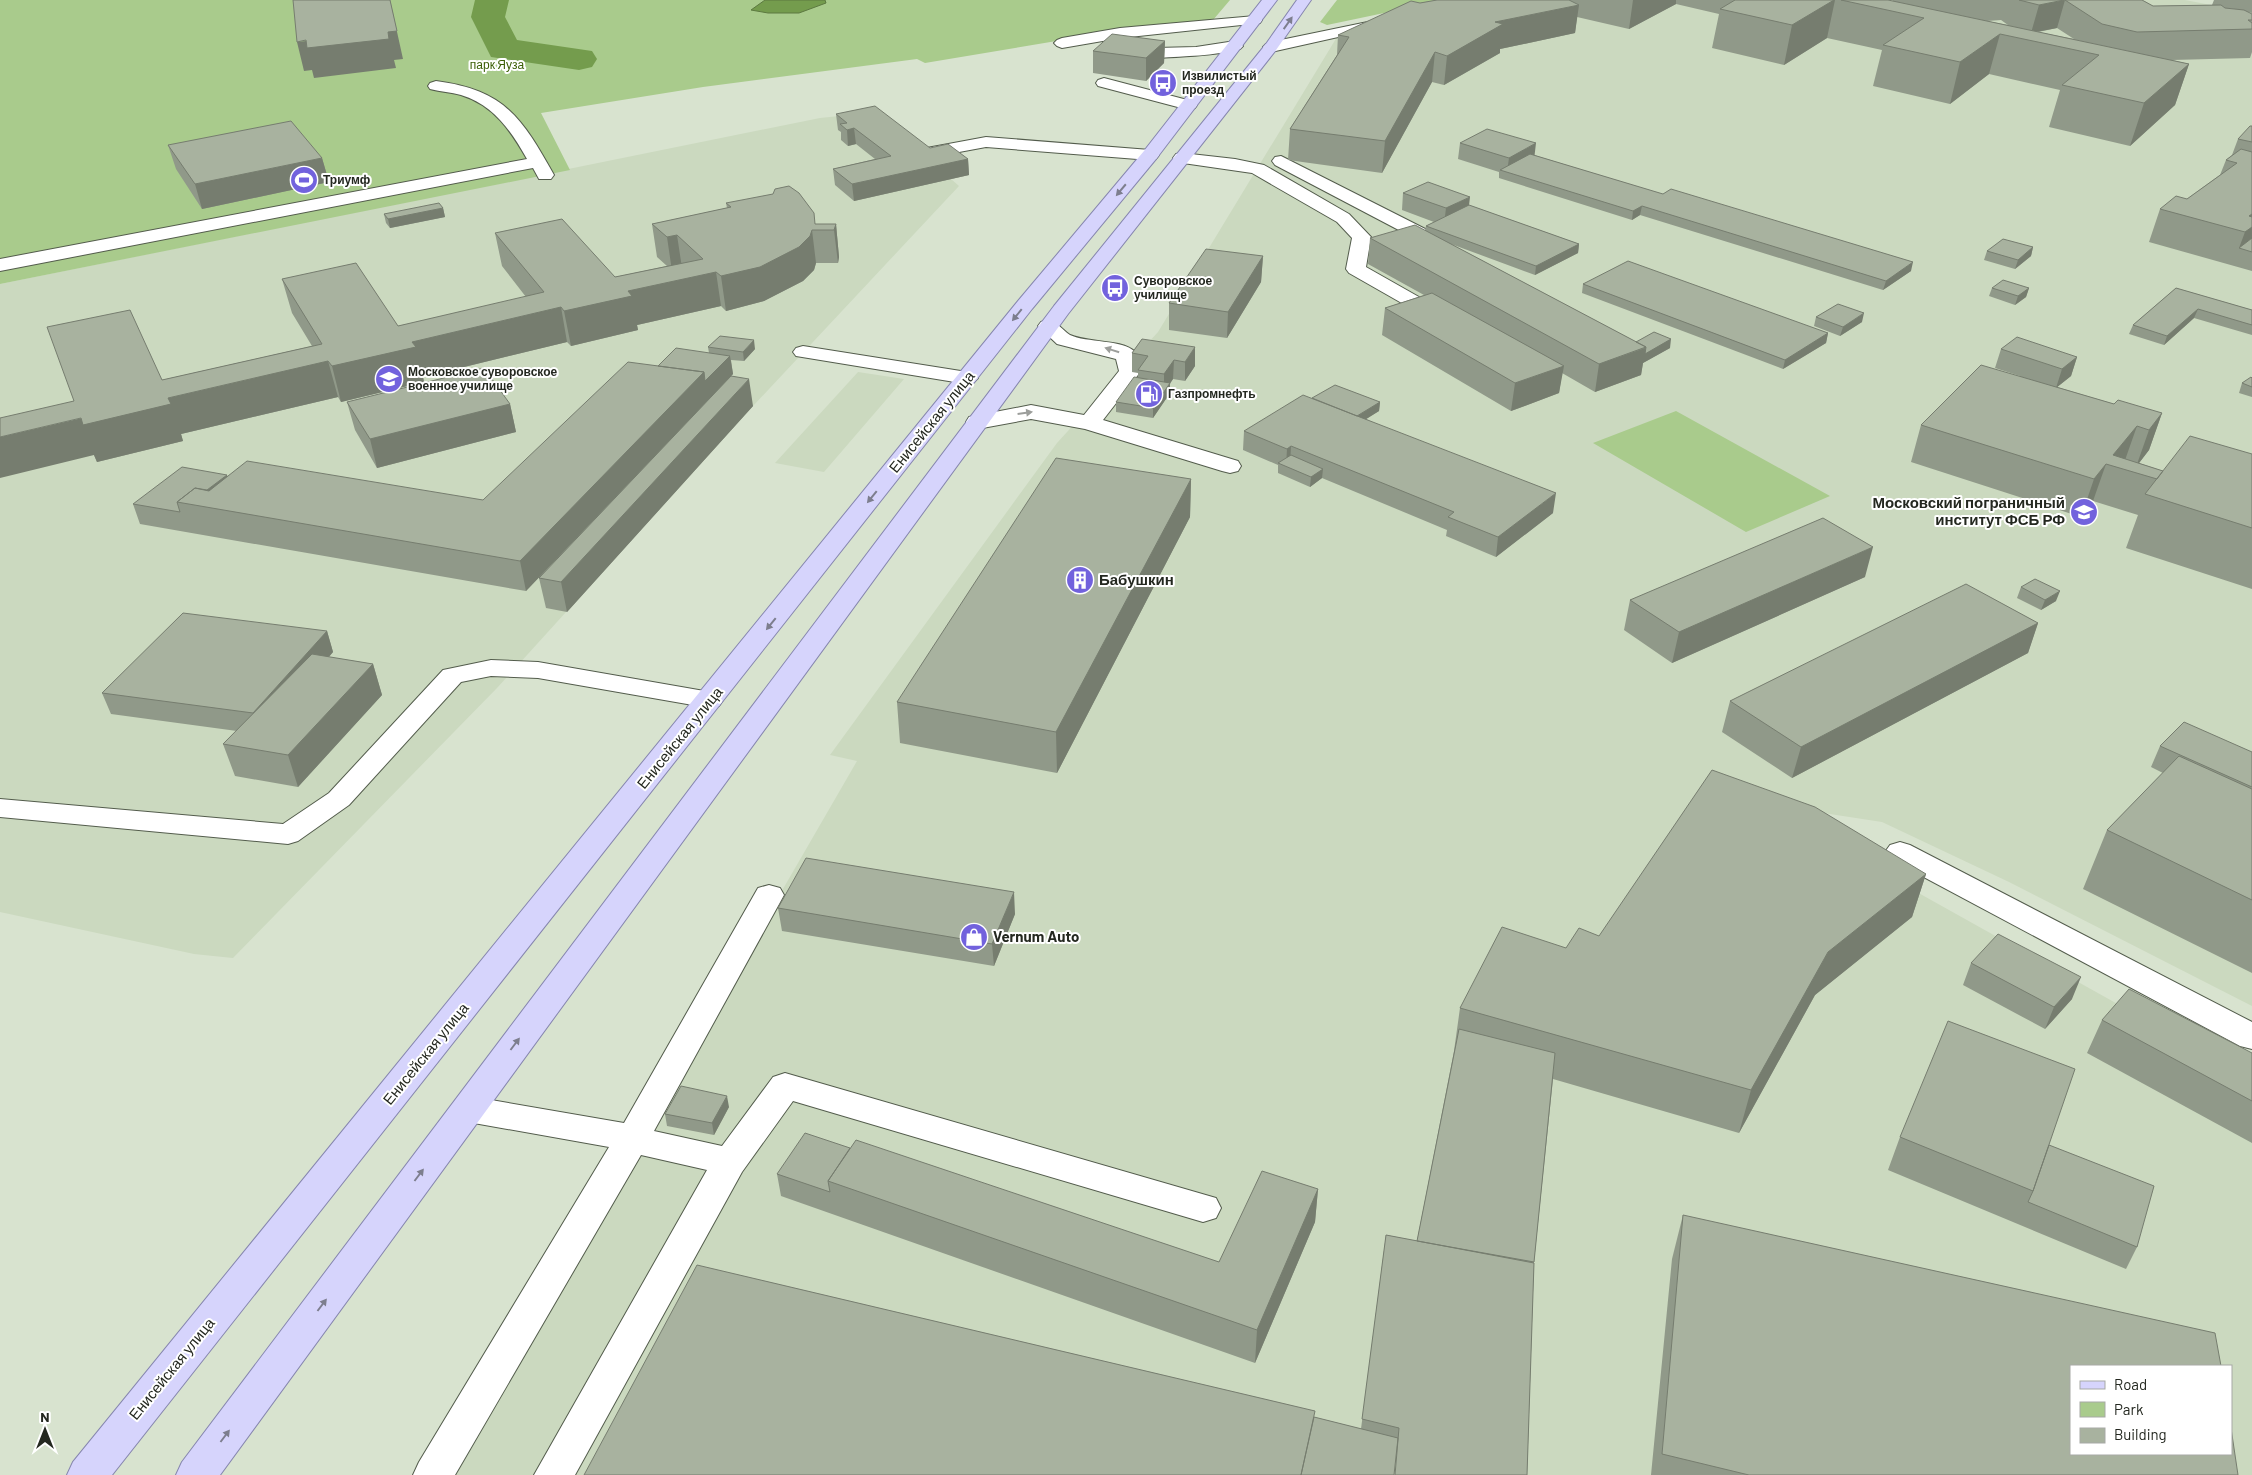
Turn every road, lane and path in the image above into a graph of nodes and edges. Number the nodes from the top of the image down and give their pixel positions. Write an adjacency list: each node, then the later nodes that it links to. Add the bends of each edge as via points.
1 (1304, 0): 6 (main road, one-way to 1)
2 (1262, 10): 4 (street); 5 (main road, Енисейская улица)
3 (1397, 20): 6 (street)
4 (1062, 43)
5 (1235, 46): 7 (street); 10 (main road, Енисейская улица)
6 (1271, 47): 11 (main road)
7 (1140, 56)
8 (1104, 83): 10 (street)
9 (436, 86): 15 (street, via 486,98 497,106 542,168)
10 (1189, 105): 12 (main road, Енисейская улица)
11 (1185, 154): 14 (street, via 1276,159); 16 (main road); 17 (street, via 1258,169 1343,218 1362,237 1356,269)
12 (1150, 155): 13 (street, via 986,142); 19 (main road, Енисейская улица, one-way to 19)
13 (904, 158)
14 (1454, 251)
15 (0, 265)
16 (1048, 326): 20 (main road); 21 (street, one-way to 16, via 1130,370 1126,355 1064,340)
17 (1460, 328)
18 (803, 352): 19 (street)
19 (968, 378): 23 (main road, Енисейская улица, one-way to 23)
20 (977, 422): 21 (street, one-way to 21, via 1031,412); 28 (main road, one-way to 20)
21 (1089, 423): 22 (street)
22 (1230, 466)
23 (710, 700): 24 (street, via 538,670 492,668 452,676 339,799 288,834); 32 (main road, Енисейская улица)
24 (0, 808)
25 (1900, 852): 27 (street)
26 (769, 895): 29 (street)
27 (2252, 1037)
28 (468, 1109): 29 (street); 33 (main road, one-way to 28)
29 (633, 1138): 30 (street); 34 (street)
30 (730, 1162): 31 (street, via 785,1086); 35 (street)
31 (1203, 1208)
32 (87, 1475)
33 (196, 1475)
34 (433, 1475)
35 (554, 1475)

